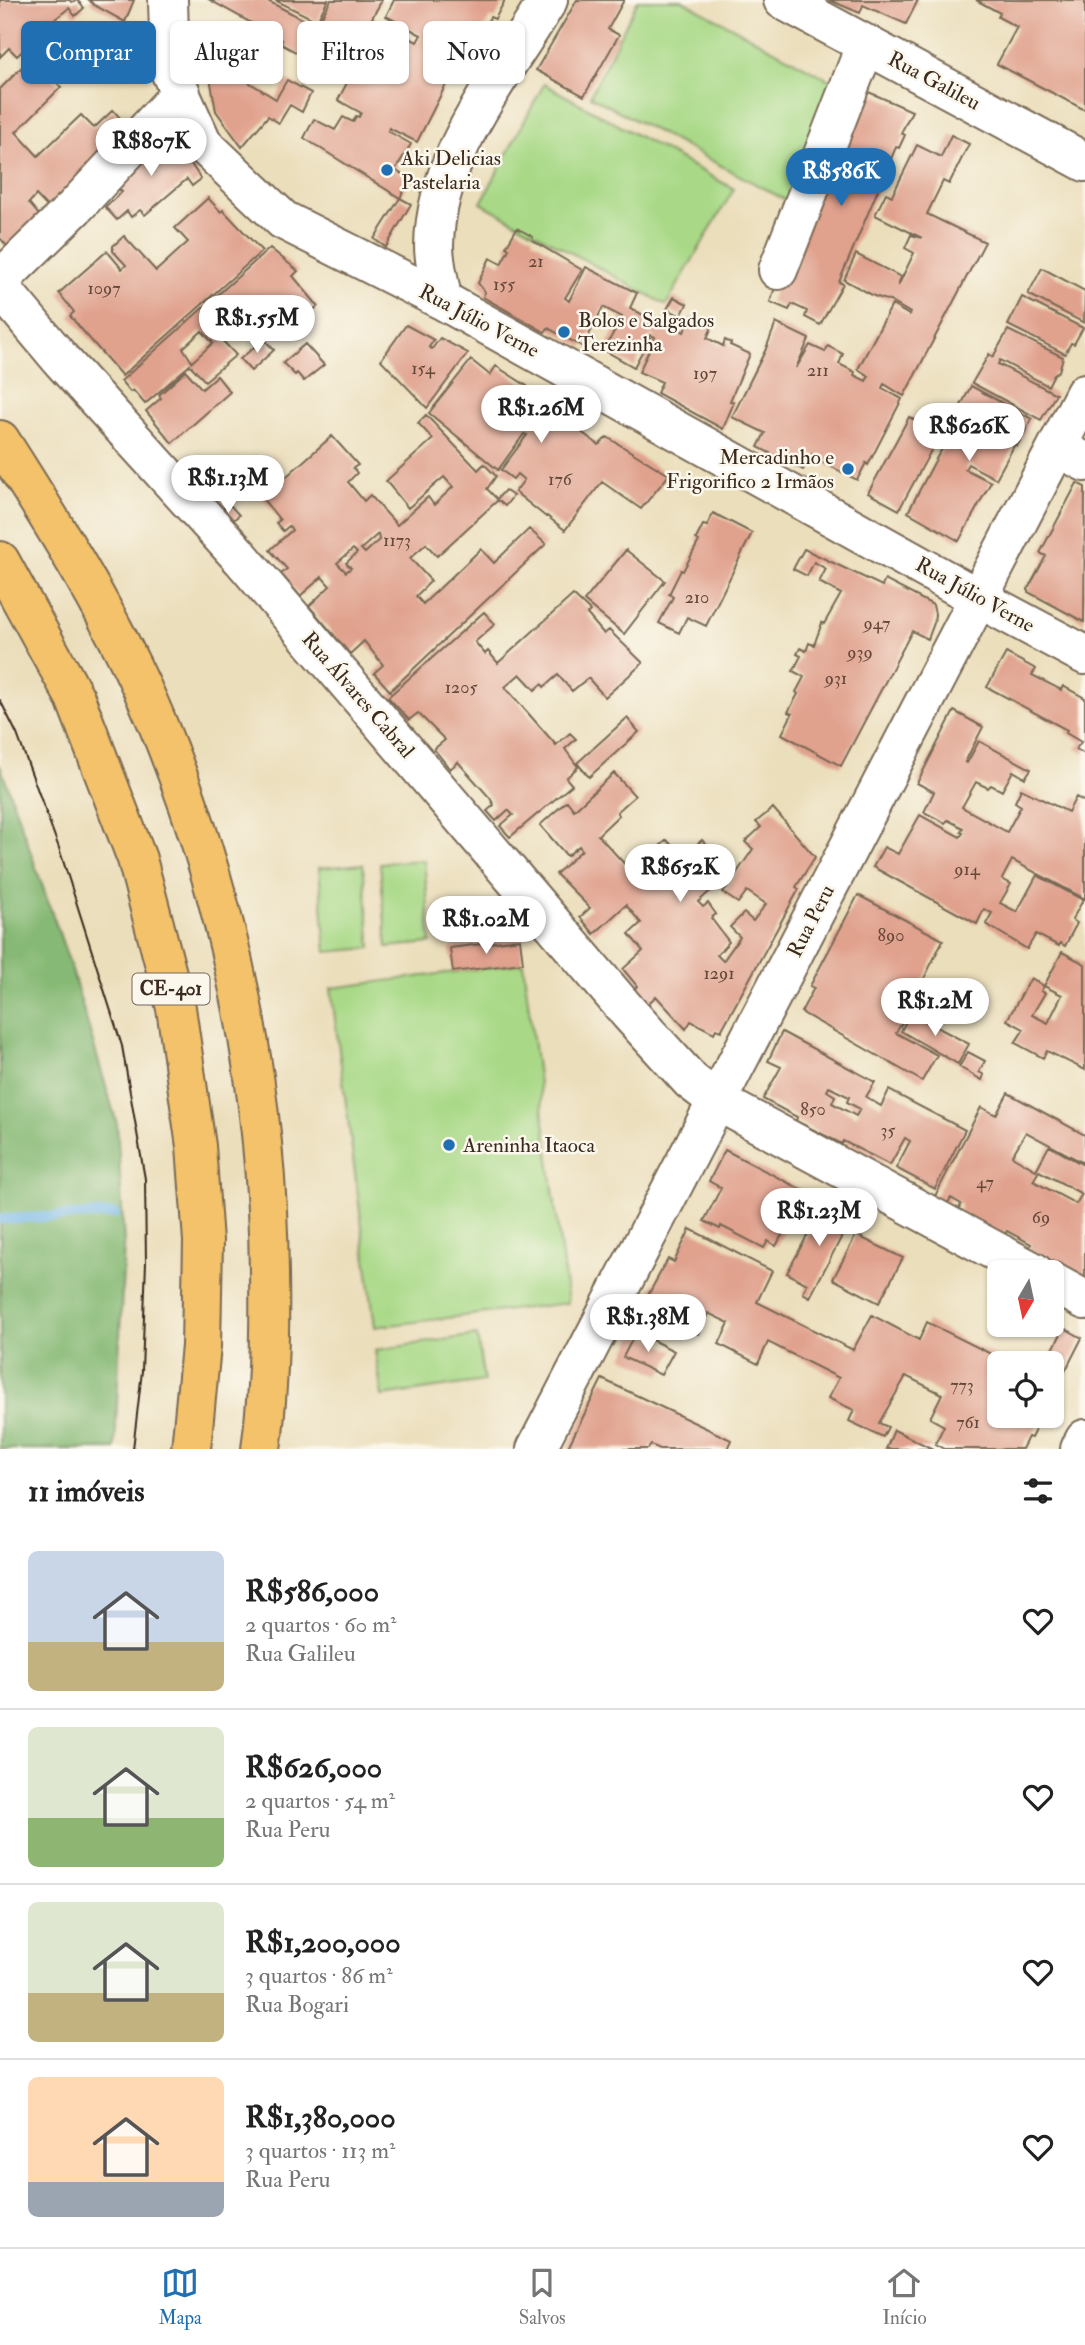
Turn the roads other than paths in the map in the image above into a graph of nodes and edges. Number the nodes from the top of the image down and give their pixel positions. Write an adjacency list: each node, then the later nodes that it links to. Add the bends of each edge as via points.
1 (168, 0): 5 (street, Rua Júlio Verne, via 170,71)
2 (548, 0): 10 (street, via 466,133 442,189 434,247)
3 (783, 0): 4 (street, Rua Galileu)
4 (866, 44): 6 (street, Rua Galileu); 7 (street)
5 (181, 93): 8 (street); 10 (street, Rua Júlio Verne, via 203,144 283,220)
6 (1085, 162)
7 (778, 270)
8 (0, 280)
9 (0, 288): 17 (street, Rua Álvares Cabral, via 242,559 629,1013 691,1081)
10 (442, 300): 15 (street, Rua Júlio Verne)
11 (1085, 393): 13 (street, Rua Peru)
12 (0, 440): 23 (main road, CE-401, via 67,545 156,719 196,826 225,928 262,1129 270,1324)
13 (1071, 454): 15 (street, Rua Peru)
14 (0, 561): 22 (main road, CE-401, via 75,698 137,859 176,1008 196,1146 203,1241 201,1346)
15 (978, 598): 16 (street, Rua Júlio Verne); 17 (street, Rua Peru)
16 (1085, 654)
17 (717, 1101): 18 (street, Rua Álvares Cabral); 24 (street, Rua Peru)
18 (1012, 1260)
19 (1064, 1289): 20 (street)
20 (1085, 1300)
21 (1085, 1439): 25 (street)
22 (191, 1449)
23 (261, 1449)
24 (536, 1449)
25 (1080, 1449)

